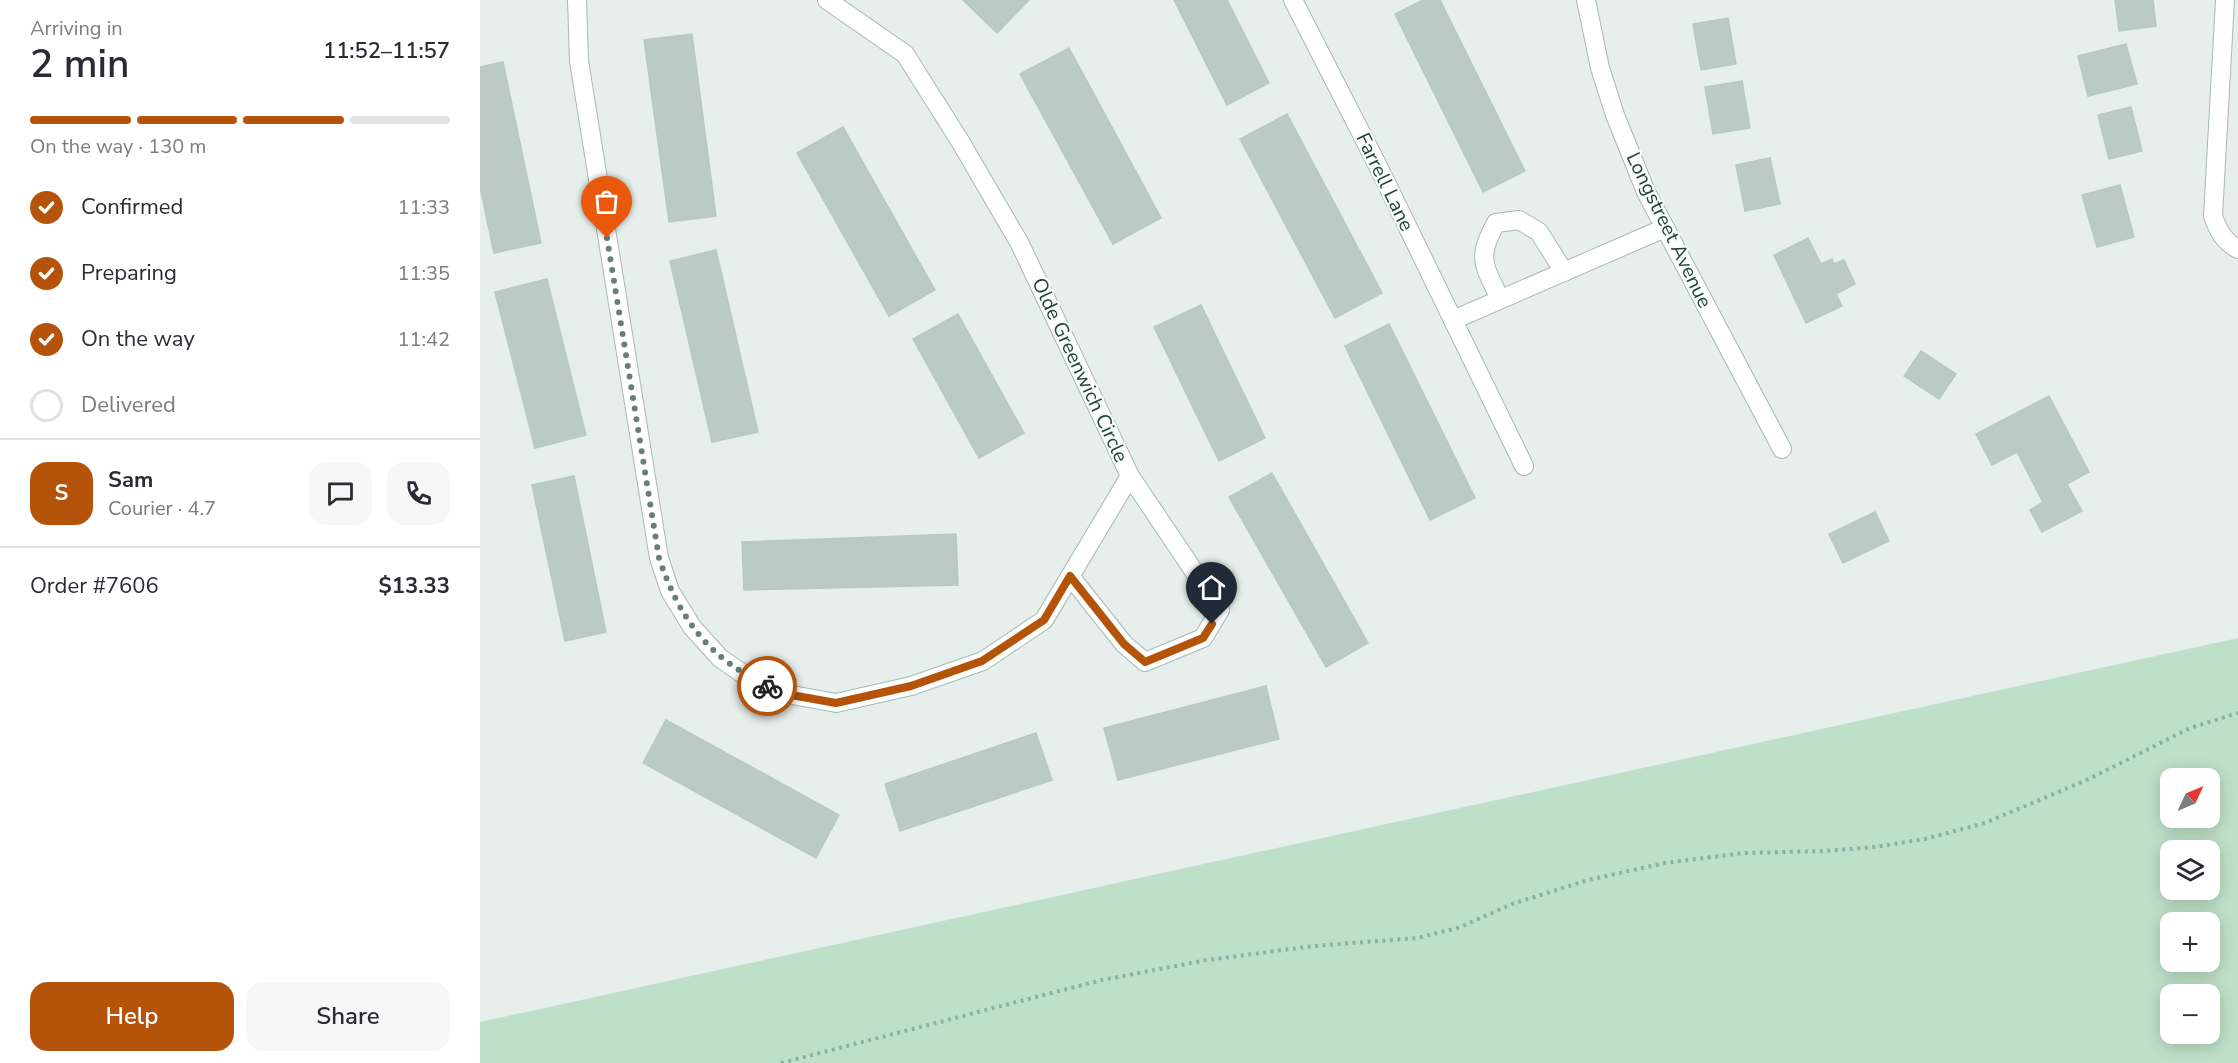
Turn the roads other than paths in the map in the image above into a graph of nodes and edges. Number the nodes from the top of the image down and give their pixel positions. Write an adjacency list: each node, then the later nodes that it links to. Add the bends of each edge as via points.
1 (577, 0): 14 (street, Olde Greenwich Circle, via 579,61 659,558 670,591 692,627 720,658 743,674 780,693 836,703 911,686 982,661 1044,620)
2 (827, 0): 13 (street, Olde Greenwich Circle, via 905,54 1020,244)
3 (1293, 0): 10 (street, Farrell Lane)
4 (1586, 0): 6 (street, Longstreet Avenue, via 1600,68 1616,115 1646,192)
5 (2225, 0): 7 (street, via 2213,216 2220,233)
6 (1665, 228): 8 (street); 11 (street, Longstreet Avenue)
7 (2238, 249)
8 (1564, 272): 9 (street); 9 (street, via 1539,231 1519,220 1496,223 1487,238 1483,263)
9 (1500, 299): 10 (street)
10 (1453, 320): 12 (street, Farrell Lane)
11 (1782, 449)
12 (1524, 466)
13 (1130, 476): 14 (street, Olde Greenwich Circle); 14 (street, via 1220,610 1203,638 1145,662 1124,644)
14 (1070, 576)

